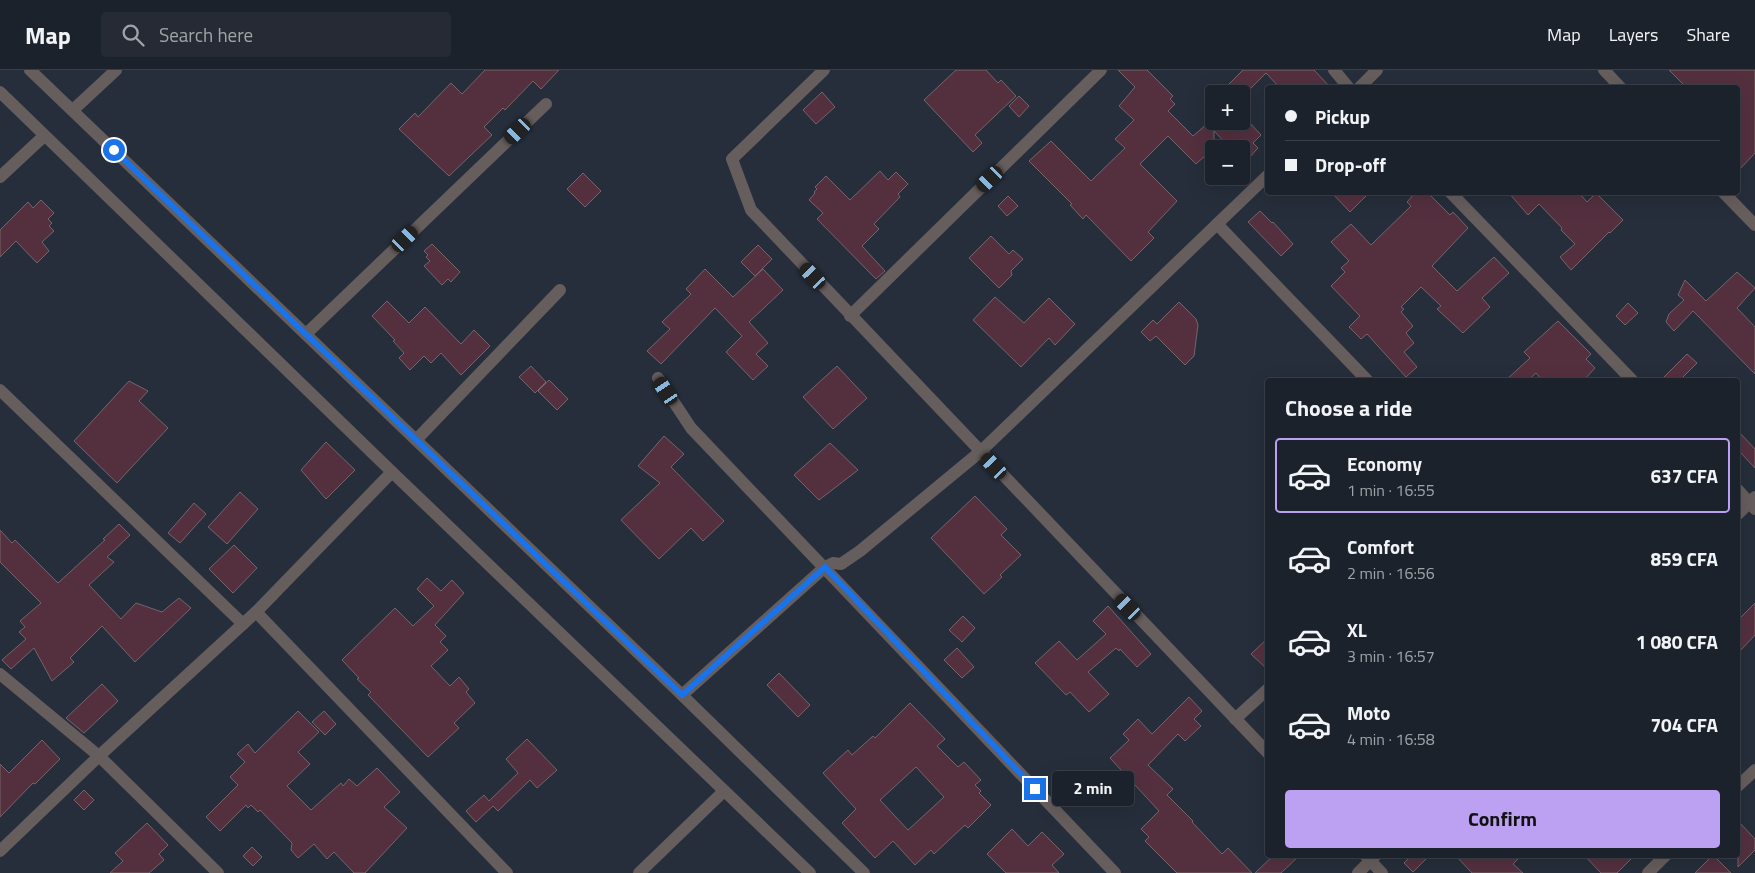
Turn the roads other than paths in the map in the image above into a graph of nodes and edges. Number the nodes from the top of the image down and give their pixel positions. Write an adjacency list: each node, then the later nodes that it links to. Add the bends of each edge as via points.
1 (30, 70): 13 (street)
2 (116, 70): 13 (street)
3 (824, 70): 22 (street, via 732,159 750,210)
4 (1101, 70): 22 (street)
5 (1334, 70): 8 (street)
6 (1377, 70): 9 (street)
7 (1604, 70): 10 (street)
8 (1346, 85)
9 (1362, 85)
10 (1618, 85)
11 (0, 92): 14 (street)
12 (546, 104): 23 (street)
13 (73, 110): 23 (street)
14 (44, 136): 15 (street); 30 (street)
15 (0, 177)
16 (1265, 179): 19 (street)
17 (1453, 195): 26 (street)
18 (1726, 195): 20 (street)
19 (1217, 224): 25 (street); 29 (street)
20 (1755, 225)
21 (560, 290): 28 (street)
22 (850, 316): 29 (street)
23 (306, 334): 28 (street)
24 (658, 378): 34 (street, via 691,428)
25 (1365, 378)
26 (1630, 378)
27 (0, 390): 36 (street)
28 (416, 440): 39 (street)
29 (980, 452): 34 (street, via 860,551 841,564); 40 (street)
30 (392, 472): 35 (street); 45 (street)
31 (1740, 492): 32 (street)
32 (1753, 503): 33 (street)
33 (1740, 513)
34 (825, 567): 39 (street); 55 (street)
35 (256, 612): 36 (street); 51 (street)
36 (243, 624): 42 (street)
37 (0, 674): 42 (street)
38 (1265, 692): 40 (street)
39 (682, 695): 54 (street)
40 (1235, 720): 41 (street)
41 (1265, 750)
42 (99, 756): 46 (street); 50 (street)
43 (1755, 770): 44 (street)
44 (1740, 784)
45 (724, 791): 52 (street); 53 (street)
46 (0, 850)
47 (1369, 858): 56 (street)
48 (1371, 858): 57 (street)
49 (1663, 858): 58 (street)
50 (218, 873)
51 (507, 873)
52 (639, 873)
53 (810, 873)
54 (864, 873)
55 (1115, 873)
56 (1358, 873)
57 (1382, 873)
58 (1648, 873)

